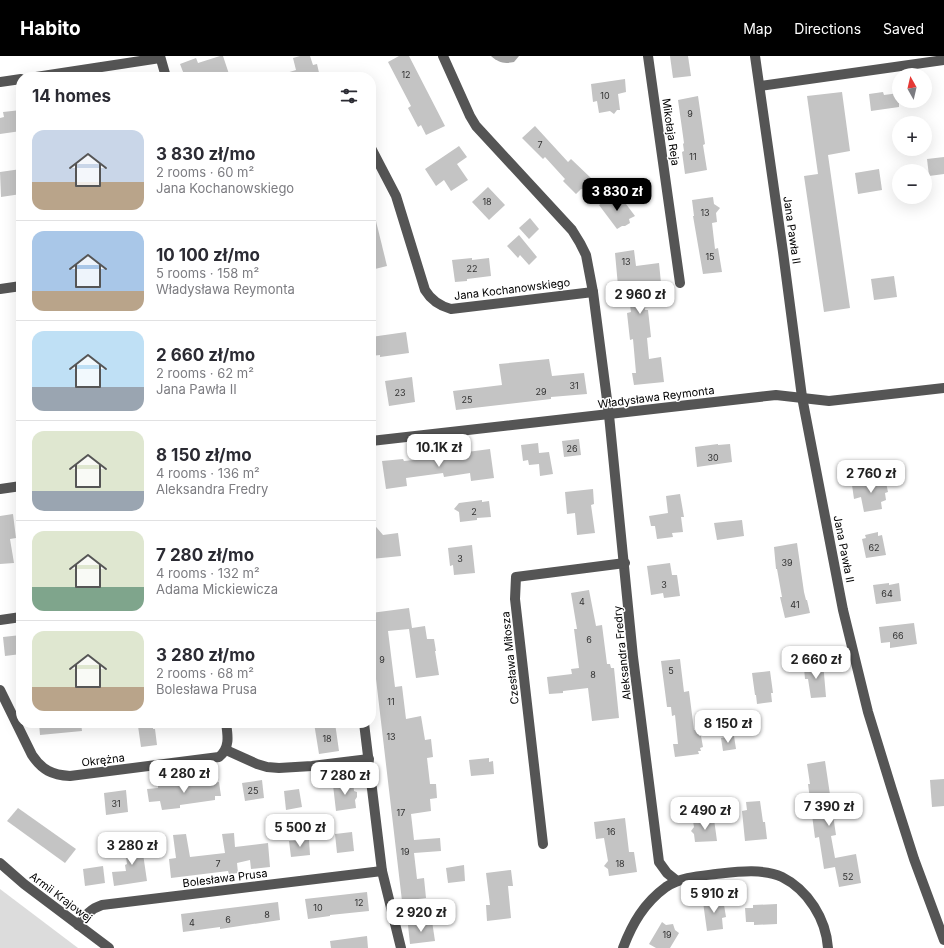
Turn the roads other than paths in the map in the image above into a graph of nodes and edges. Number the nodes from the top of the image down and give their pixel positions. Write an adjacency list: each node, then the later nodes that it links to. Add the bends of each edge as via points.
1 (443, 56): 15 (street, via 476,126 572,230 586,255)
2 (648, 56): 12 (street, Mikołaja Reja)
3 (755, 56): 10 (street, Jana Pawła II)
4 (160, 57): 6 (street); 7 (street)
5 (944, 60): 10 (street)
6 (67, 72)
7 (164, 72)
8 (16, 80): 9 (street)
9 (0, 82)
10 (760, 86): 17 (street, Jana Pawła II)
11 (376, 158): 15 (street, Jana Kochanowskiego, via 396,196 425,290 439,305 451,309)
12 (680, 283)
13 (16, 287): 14 (street)
14 (0, 289)
15 (593, 292): 18 (street)
16 (944, 388): 17 (street, Władysława Reymonta, via 829,401)
17 (802, 397): 18 (street, Władysława Reymonta, via 776,395); 37 (street, Jana Pawła II, via 843,610 868,712 914,859)
18 (609, 415): 19 (street, Władysława Reymonta); 22 (street, Aleksandra Fredry)
19 (376, 440)
20 (16, 486): 21 (street)
21 (0, 488)
22 (625, 563): 32 (street, Czesława Miłosza, via 516,577 515,598); 35 (street, Aleksandra Fredry, via 633,657 659,862)
23 (16, 618): 24 (street)
24 (0, 620)
25 (0, 690): 26 (street, Okrężna)
26 (16, 722)
27 (19, 728): 30 (street, Okrężna, via 39,764 46,771 58,776 209,759 219,757)
28 (227, 728): 30 (street)
29 (365, 728): 31 (street)
30 (226, 750): 31 (street, via 257,764 279,768)
31 (369, 759): 34 (street)
32 (543, 844)
33 (0, 863): 36 (street, Armii Krajowej)
34 (382, 871): 36 (street, Bolesława Prusa, via 102,905 94,908); 39 (street)
35 (677, 881): 40 (street, via 667,886 642,910 630,929); 41 (street, via 694,876 739,871 782,877 810,901 821,918)
36 (78, 925): 38 (street, Armii Krajowej)
37 (944, 940)
38 (109, 948)
39 (401, 948)
40 (623, 948)
41 (828, 948)

